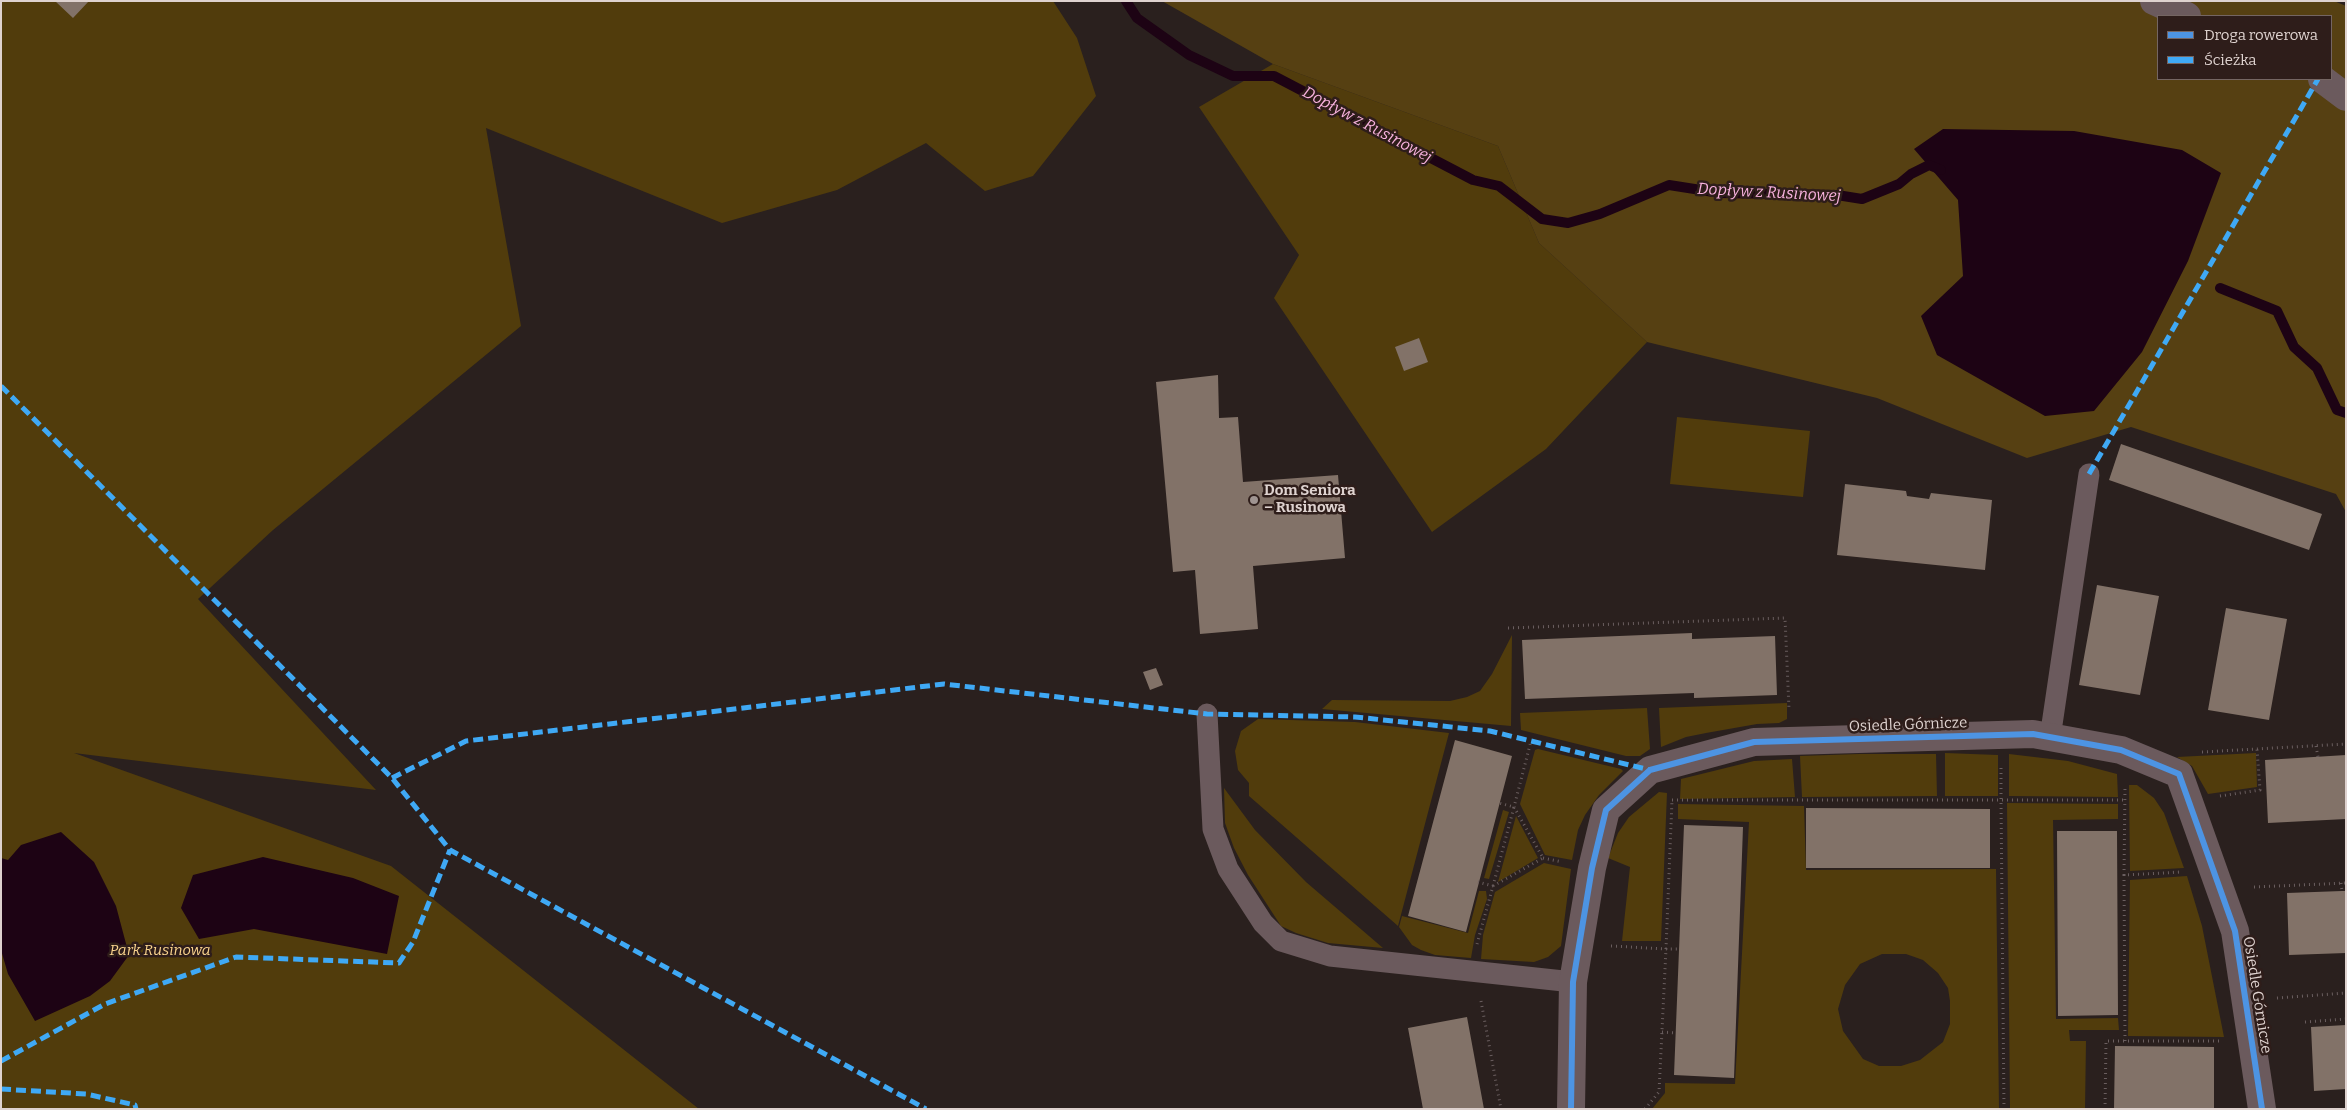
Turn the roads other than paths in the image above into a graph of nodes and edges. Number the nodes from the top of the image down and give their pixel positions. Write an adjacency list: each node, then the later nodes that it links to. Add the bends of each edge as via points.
1 (2154, 1): 2 (street)
2 (2185, 15)
3 (2323, 80): 4 (street)
4 (2346, 97)
5 (2088, 474): 7 (lane)
6 (1207, 714): 8 (lane, via 1213,829 1228,869 1263,923 1281,941 1330,956)
7 (2050, 738): 8 (street, Osiedle Górnicze, via 2033,734 2001,734 1754,742 1650,770 1606,810); 10 (street, Osiedle Górnicze, via 2121,750 2179,774 2235,931)
8 (1573, 982): 9 (street, Osiedle Górnicze)
9 (1571, 1109)
10 (2262, 1109)

